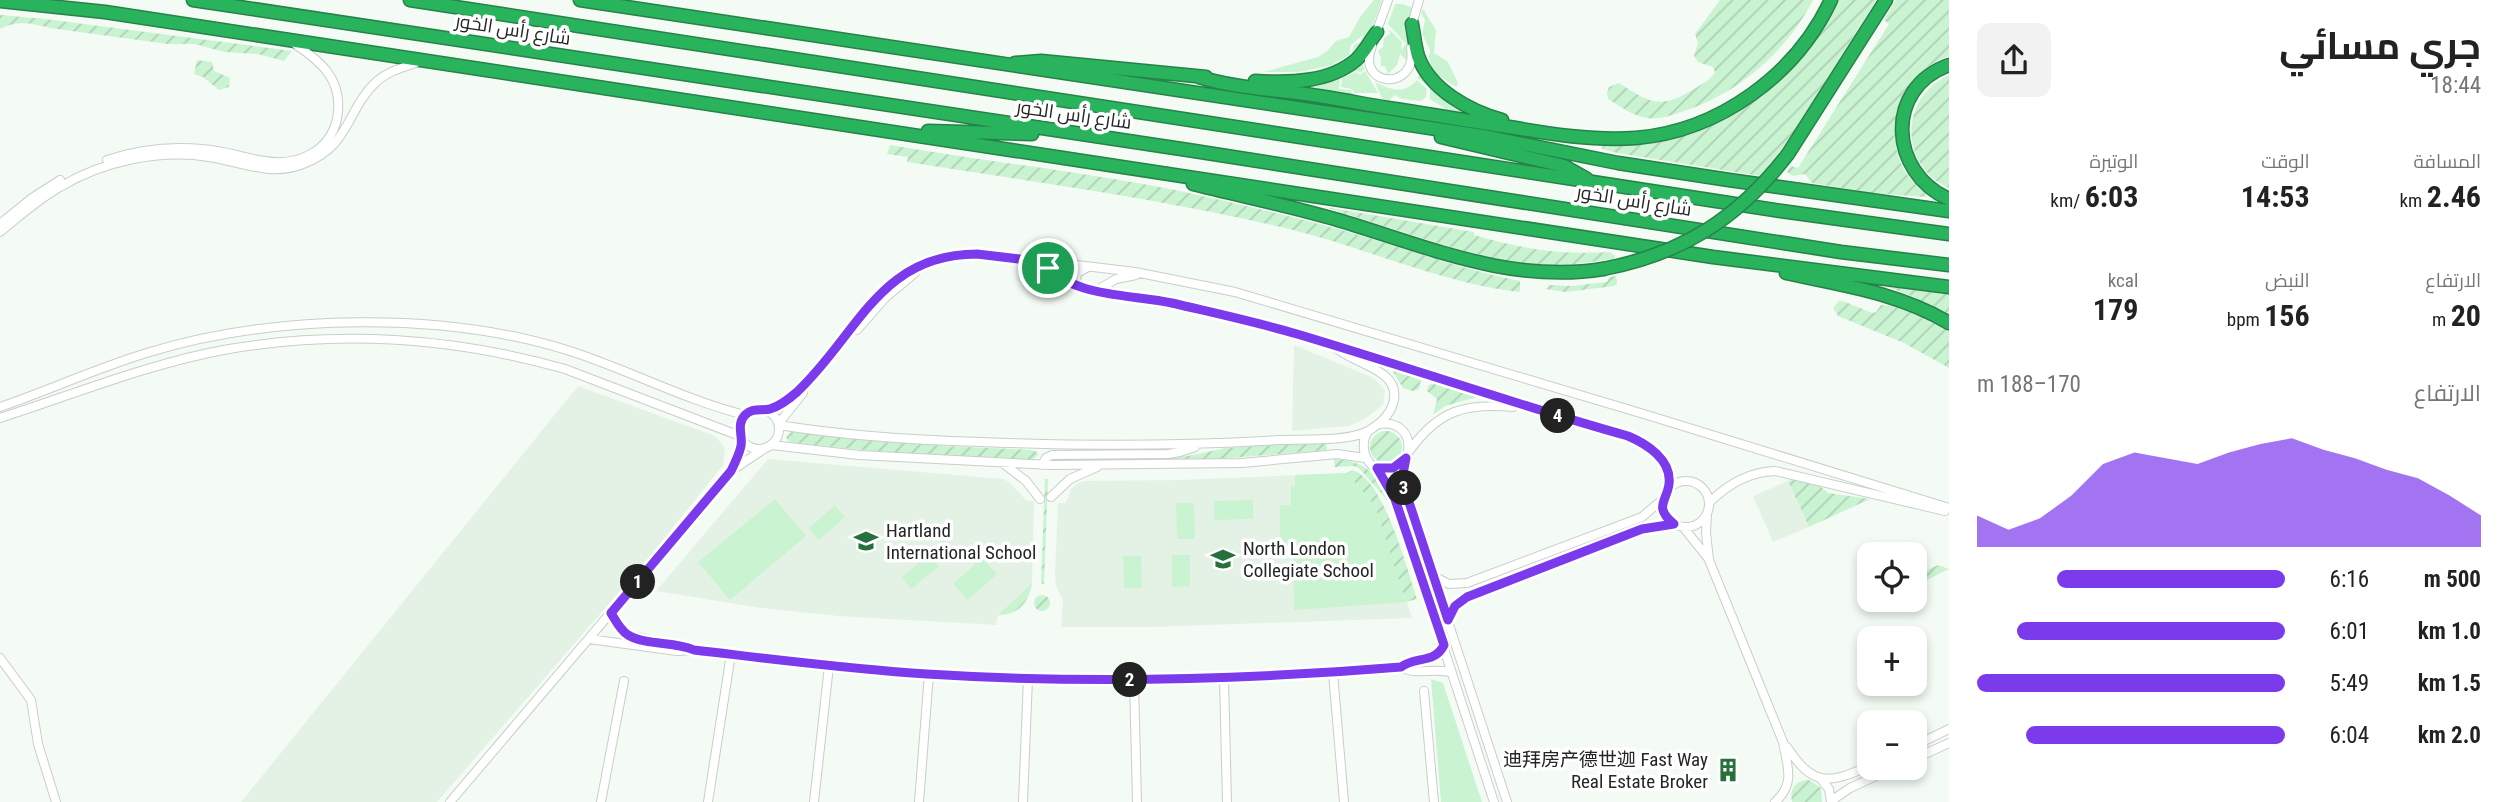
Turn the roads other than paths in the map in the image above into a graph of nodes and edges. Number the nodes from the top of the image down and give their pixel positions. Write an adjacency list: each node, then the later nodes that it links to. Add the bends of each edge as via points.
1 (193, 0): 19 (highway, شارع رأس الخور)
2 (410, 0): 21 (highway, شارع رأس الخور)
3 (580, 0): 13 (highway)
4 (1388, 0): 10 (street)
5 (1419, 0): 9 (street)
6 (1831, 0): 18 (highway, via 1811,36 1780,72 1725,110 1653,135 1616,139)
7 (1886, 0): 20 (highway, bridge, via 1788,154 1757,192 1708,230 1675,248 1603,269 1539,272 1490,266)
8 (0, 1): 11 (highway)
9 (1412, 24): 10 (street, via 1412,62 1396,79 1382,79 1370,68 1368,56); 18 (highway, via 1425,71 1452,96 1495,118)
10 (1377, 32): 15 (highway, via 1352,62 1318,77 1275,81)
11 (289, 40): 12 (highway); 24 (street, via 322,64 337,93 333,131 313,154 274,163 204,149 127,155 63,178)
12 (422, 61): 17 (highway); 25 (street, via 376,82 341,136 306,163 265,170 208,156 182,155 122,162 65,183)
13 (1006, 65): 15 (highway, via 1041,61); 16 (highway)
14 (1949, 65): 22 (highway, via 1916,89 1904,112 1902,130 1906,155 1916,174)
15 (1199, 77): 18 (highway)
16 (1336, 114): 21 (highway, via 1564,166); 23 (highway, via 1618,163)
17 (865, 128): 19 (highway); 20 (highway)
18 (1571, 135)
19 (1093, 136): 30 (highway, شارع رأس الخور)
20 (1164, 172): 28 (highway)
21 (1591, 181): 26 (highway, شارع رأس الخور)
22 (1949, 198)
23 (1949, 211)
24 (0, 224)
25 (0, 232)
26 (1949, 234)
27 (952, 255): 29 (street); 40 (street, via 926,262 886,288 799,390); 43 (street, via 918,271 885,298)
28 (1713, 257): 34 (highway); 36 (highway, via 1878,293)
29 (1044, 262): 31 (street); 33 (street)
30 (1949, 265)
31 (1088, 267): 32 (street); 33 (street, via 1077,273)
32 (1144, 274): 35 (street, via 1116,279); 65 (street, via 1286,307)
33 (1075, 286): 35 (street)
34 (1949, 287)
35 (1097, 290): 37 (street, via 1168,302)
36 (1949, 323)
37 (1335, 347): 39 (street); 44 (street, via 1390,380 1394,400)
38 (0, 407): 41 (street, via 166,347 265,328 349,323 450,328 540,344)
39 (1530, 408): 52 (street, via 1490,405 1460,409 1434,424); 60 (street, via 1644,443 1666,466)
40 (766, 410): 41 (street); 43 (street)
41 (745, 415): 46 (street)
42 (0, 418): 46 (street, via 131,374 217,352 296,341 361,339 459,346 539,361)
43 (779, 424): 47 (street, via 845,434); 50 (street, via 778,438)
44 (1379, 424): 45 (street); 52 (street, via 1402,429 1408,440)
45 (1368, 431): 49 (street, via 1338,437); 53 (street, via 1362,444)
46 (741, 437): 50 (street, via 751,448); 59 (street)
47 (1042, 445): 48 (street); 55 (street)
48 (1053, 445): 49 (street); 51 (street)
49 (1197, 445): 51 (street, via 1174,453)
50 (768, 447): 54 (street); 59 (street)
51 (1052, 455): 55 (street); 56 (street)
52 (1407, 455): 58 (street, via 1393,468); 69 (street, via 1404,487)
53 (1366, 458): 57 (street, via 1337,454 1247,462); 58 (street)
54 (1001, 463): 55 (street); 62 (street, via 1020,475)
55 (1042, 465): 56 (street)
56 (1052, 465): 57 (street)
57 (1103, 465): 61 (street, via 1070,478)
58 (1377, 468): 73 (street, via 1395,499)
59 (731, 471): 70 (street)
60 (1669, 488): 63 (street); 64 (street, via 1692,481 1704,489)
61 (1051, 497)
62 (1041, 499)
63 (1663, 499): 67 (street, via 1666,516); 69 (street, via 1642,517 1467,583 1449,584)
64 (1710, 502): 65 (street, via 1741,479 1774,471); 66 (street)
65 (1949, 510)
66 (1707, 516): 67 (street, via 1694,526); 68 (street)
67 (1678, 525): 68 (street); 71 (street, via 1642,529 1467,597 1455,606)
68 (1709, 560): 89 (street)
69 (1433, 576): 71 (street)
70 (611, 613): 72 (street); 74 (street, via 628,635)
71 (1448, 620): 111 (street)
72 (589, 639): 74 (street); 100 (street)
73 (1444, 645): 78 (street, via 1433,657); 80 (street)
74 (694, 650): 75 (street)
75 (731, 654): 77 (street); 102 (street)
76 (0, 658): 99 (street, via 31,700 38,744)
77 (830, 666): 81 (street); 103 (street)
78 (1401, 667): 79 (street); 80 (street)
79 (1333, 673): 83 (street); 108 (street)
80 (1452, 673): 110 (street)
81 (929, 674): 82 (street); 104 (street)
82 (1028, 678): 84 (street); 105 (street)
83 (1224, 678): 84 (street); 107 (street)
84 (1134, 680): 106 (street)
85 (624, 681): 101 (street)
86 (1424, 691): 109 (street)
87 (1949, 729): 88 (street)
88 (1927, 740)
89 (1783, 742): 93 (street); 96 (street)
90 (1949, 743): 91 (street)
91 (1927, 752)
92 (1857, 771): 94 (street)
93 (1812, 775): 94 (street); 96 (street, via 1798,776)
94 (1821, 779): 98 (street)
95 (1867, 780): 98 (street)
96 (1788, 784): 97 (street)
97 (1783, 798): 112 (street)
98 (1831, 801)
99 (56, 802)
100 (450, 802)
101 (601, 802)
102 (708, 802)
103 (814, 802)
104 (919, 802)
105 (1023, 802)
106 (1137, 802)
107 (1227, 802)
108 (1344, 802)
109 (1434, 802)
110 (1494, 802)
111 (1507, 802)
112 (1775, 802)

